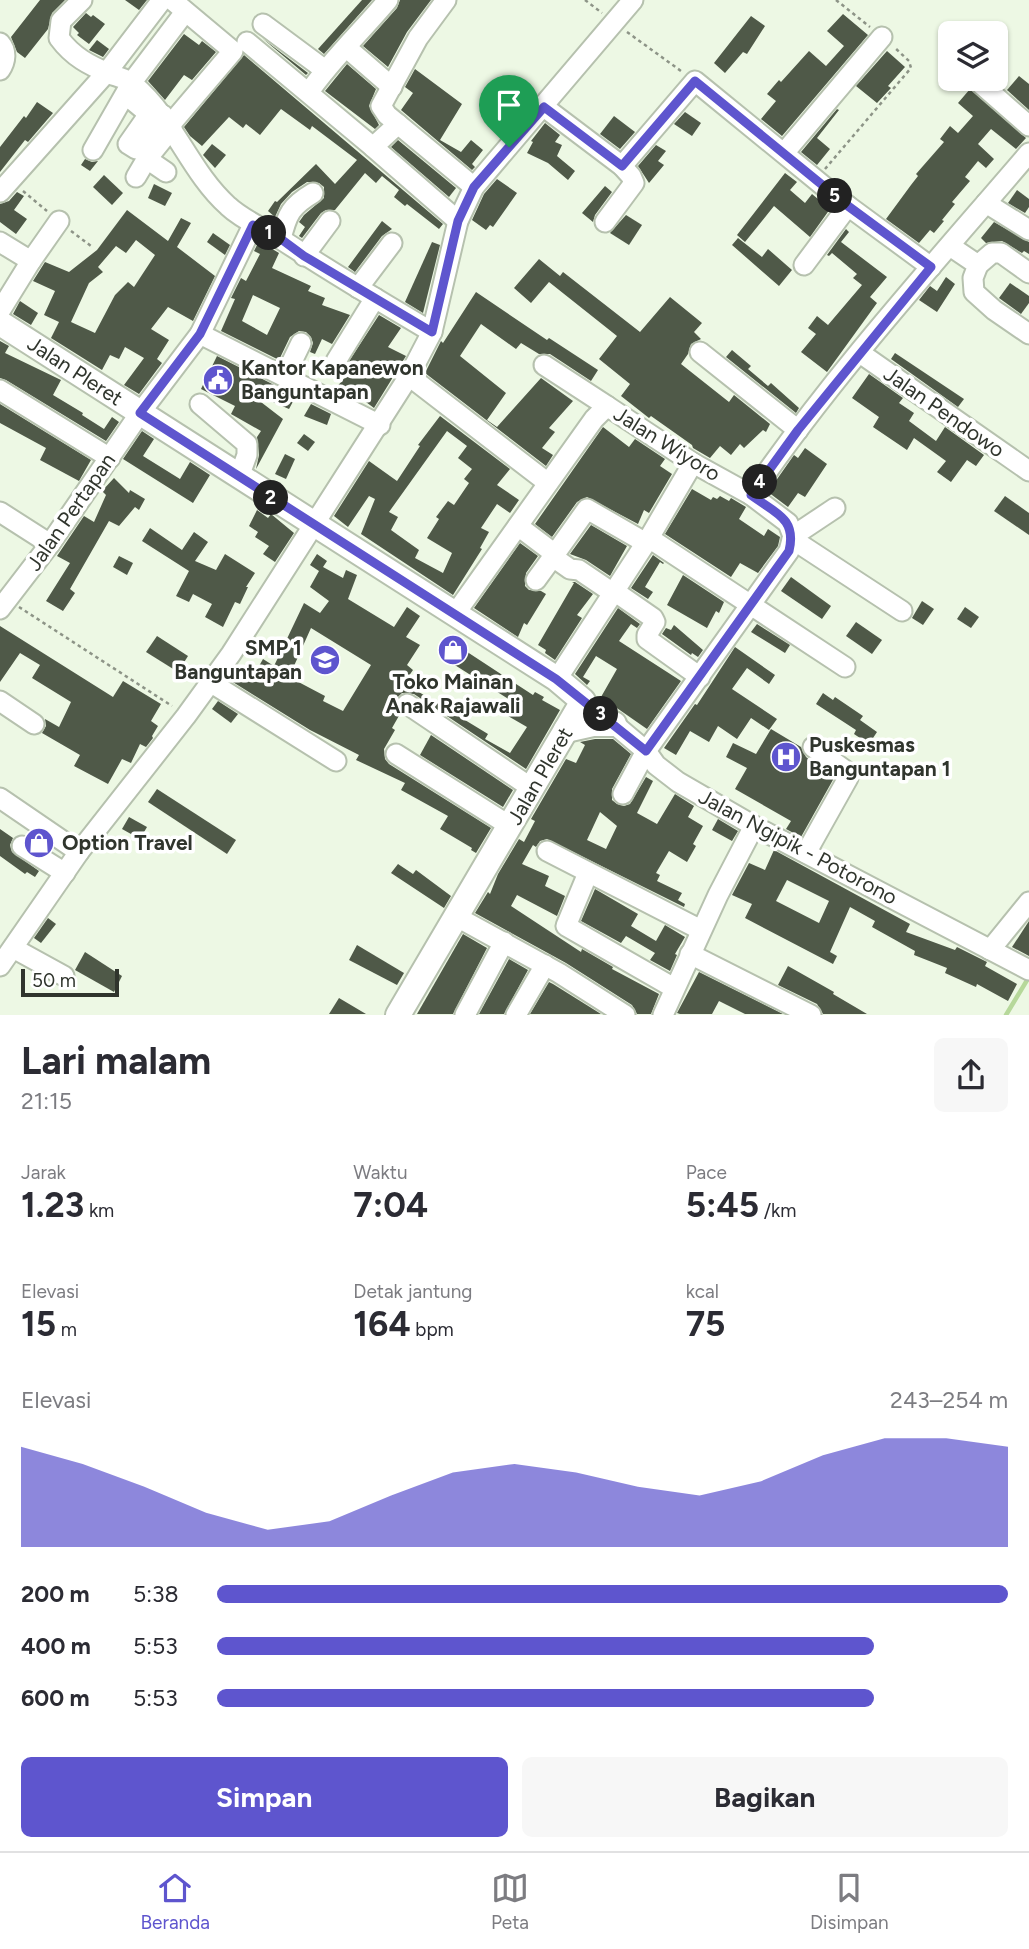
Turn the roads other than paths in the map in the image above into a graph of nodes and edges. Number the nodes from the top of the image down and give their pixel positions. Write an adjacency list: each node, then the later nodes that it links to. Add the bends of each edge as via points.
1 (82, 0): 14 (street, via 61,21 59,38 82,61)
2 (162, 0): 14 (street)
3 (388, 0): 11 (street)
4 (446, 0): 15 (street, via 418,38)
5 (633, 0): 19 (street)
6 (179, 6): 16 (street); 20 (street, via 233,51)
7 (262, 24): 13 (street)
8 (883, 37): 25 (street)
9 (247, 42): 18 (street)
10 (0, 43): 12 (street, via 5,55)
11 (347, 48): 13 (street); 15 (street)
12 (0, 70)
13 (325, 70): 18 (street)
14 (107, 72): 16 (street); 31 (street)
15 (392, 87): 21 (street, via 381,106)
16 (129, 89): 20 (street); 20 (street, via 149,114 128,144 136,149); 24 (street)
17 (989, 91): 22 (street)
18 (309, 92): 23 (street)
19 (544, 107): 28 (street); 32 (street)
20 (168, 123): 27 (street); 40 (street, via 219,197)
21 (398, 124): 23 (street); 32 (street)
22 (1029, 126)
23 (373, 147): 38 (street)
24 (93, 150)
25 (784, 153): 28 (street, via 695,81); 35 (street)
26 (1029, 153): 34 (street)
27 (147, 159): 29 (street); 30 (street)
28 (622, 166): 39 (street, via 634,183)
29 (166, 172)
30 (136, 177)
31 (5, 186)
32 (474, 187): 38 (street)
33 (313, 193): 42 (street, via 290,210)
34 (986, 203): 41 (street); 45 (street)
35 (848, 206): 48 (street); 50 (street)
36 (59, 221): 47 (street)
37 (330, 221): 46 (street)
38 (458, 221): 55 (street)
39 (605, 222)
40 (253, 225): 42 (street); 56 (street, Jalan Pertapan)
41 (1029, 230)
42 (281, 239): 46 (street)
43 (0, 242): 47 (street)
44 (392, 243): 52 (street)
45 (950, 246): 49 (street); 50 (street)
46 (304, 256): 52 (street)
47 (31, 261): 53 (street)
48 (804, 265)
49 (978, 265): 51 (street, via 992,253 1001,253); 57 (street, via 974,292)
50 (931, 267): 60 (street)
51 (1029, 273)
52 (367, 293): 55 (street); 61 (street)
53 (0, 312)
54 (0, 323): 68 (main road, Jalan Pleret)
55 (432, 332): 64 (street)
56 (200, 334): 63 (street); 68 (street, Jalan Pertapan)
57 (1029, 334)
58 (301, 343): 63 (street)
59 (700, 352): 70 (street)
60 (859, 353): 70 (street); 73 (street, Jalan Pendowo)
61 (335, 361)
62 (544, 365): 67 (street)
63 (285, 376): 69 (street)
64 (410, 376): 69 (street); 75 (street)
65 (0, 390): 71 (street)
66 (200, 404): 74 (street, via 247,444)
67 (607, 406): 72 (street, Jalan Wiyoro); 75 (street, Jalan Wiyoro)
68 (140, 413): 71 (street, Jalan Pertapan); 74 (main road, Jalan Pleret)
69 (380, 425): 79 (street)
70 (798, 430): 76 (street)
71 (110, 458): 83 (street, Jalan Pertapan)
72 (693, 463): 76 (street, Jalan Wiyoro); 82 (street)
73 (1029, 471)
74 (239, 477): 79 (main road, Jalan Pleret)
75 (548, 483): 80 (street, Jalan Wiyoro)
76 (751, 495): 81 (street, Jalan Wiyoro, via 788,523)
77 (835, 508): 81 (street)
78 (0, 512): 83 (street)
79 (314, 525): 90 (main road, Jalan Pleret); 94 (street)
80 (518, 526): 84 (street); 90 (street, Jalan Wiyoro)
81 (792, 537): 88 (street, via 789,551); 89 (street, Jalan Wiyoro)
82 (647, 540): 84 (street, via 587,509); 86 (street); 88 (street)
83 (50, 544): 87 (street, Jalan Pertapan)
84 (554, 555): 85 (street); 86 (street, via 570,569)
85 (536, 580)
86 (614, 592): 92 (street, via 655,620 647,639); 93 (street)
87 (4, 604)
88 (750, 606): 91 (street); 92 (street)
89 (902, 611)
90 (455, 614): 93 (main road, Jalan Pleret)
91 (845, 667)
92 (700, 677): 102 (street)
93 (556, 679): 96 (main road, Jalan Pleret)
94 (210, 682): 104 (street); 111 (street)
95 (0, 701): 98 (street)
96 (583, 701): 99 (street, Jalan Ngipik - Potorono); 100 (main road, Jalan Pleret)
97 (407, 704): 105 (street)
98 (34, 723)
99 (614, 724): 100 (main road); 102 (street, Jalan Ngipik - Potorono)
100 (566, 730): 105 (main road, Jalan Pleret)
101 (813, 747): 113 (street, via 846,771 848,778)
102 (646, 751): 106 (street); 109 (street, Jalan Ngipik - Potorono, via 678,782)
103 (396, 754): 108 (street)
104 (336, 761)
105 (533, 789): 108 (main road, Jalan Pleret)
106 (623, 794)
107 (0, 798): 111 (street)
108 (510, 826): 117 (main road, Jalan Pleret)
109 (754, 826): 113 (street, Jalan Ngipik - Potorono); 118 (street)
110 (22, 846): 115 (street)
111 (79, 852): 115 (street)
112 (547, 852): 114 (street)
113 (806, 852): 121 (street, Jalan Ngipik - Potorono)
114 (588, 873): 118 (street); 127 (street, via 566,926)
115 (61, 879): 120 (street)
116 (1029, 902): 121 (street)
117 (457, 917): 119 (street); 128 (main road, Jalan Pleret)
118 (701, 930): 122 (street)
119 (504, 942): 123 (street); 129 (street)
120 (13, 948): 124 (street); 126 (street)
121 (990, 950): 125 (street, Jalan Ngipik - Potorono)
122 (690, 954): 127 (street); 133 (street)
123 (545, 965): 130 (street); 131 (street)
124 (0, 966)
125 (1029, 970)
126 (64, 976)
127 (674, 988): 132 (street)
128 (398, 1014)
129 (466, 1014)
130 (516, 1014)
131 (623, 1014)
132 (663, 1014)
133 (811, 1014)

